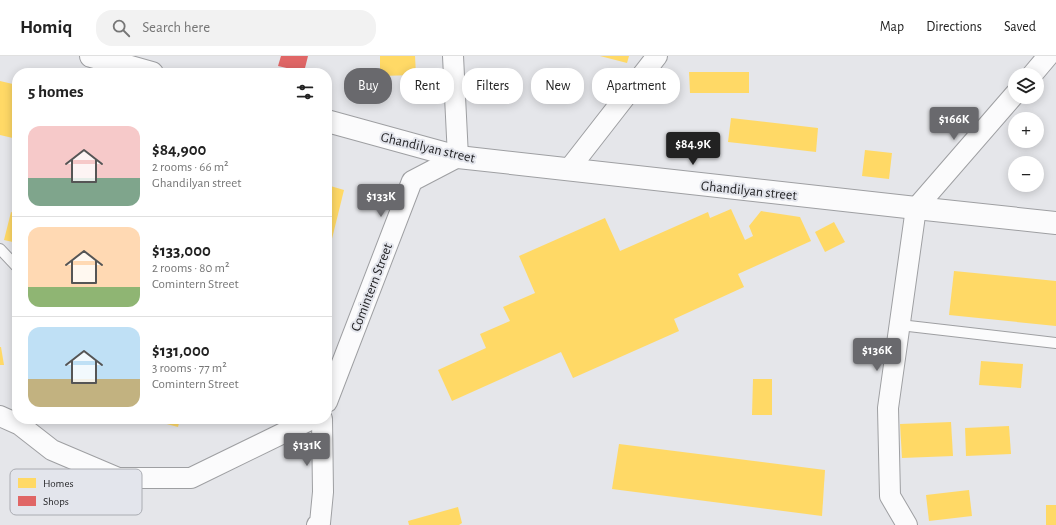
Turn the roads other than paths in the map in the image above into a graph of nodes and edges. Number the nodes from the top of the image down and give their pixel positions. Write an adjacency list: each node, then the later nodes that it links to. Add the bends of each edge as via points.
1 (90, 56): 5 (main road)
2 (453, 56): 9 (street)
3 (657, 56): 10 (street)
4 (1048, 56): 6 (street)
5 (134, 68)
6 (1038, 68)
7 (1008, 102): 11 (street)
8 (332, 122): 9 (main road, Ghandilyan street)
9 (458, 157): 10 (main road, Ghandilyan street); 17 (street, Comintern Street, via 412,181)
10 (569, 169): 11 (main road, Ghandilyan street)
11 (916, 208): 12 (main road, Ghandilyan street); 15 (street)
12 (1056, 223)
13 (0, 248): 14 (lane)
14 (12, 261)
15 (900, 325): 16 (lane); 26 (street, via 888,408 890,496)
16 (1056, 343)
17 (332, 389)
18 (0, 416): 19 (street)
19 (12, 419)
20 (23, 424): 23 (street, via 52,450)
21 (302, 424): 24 (street, via 191,478)
22 (322, 424): 25 (street, via 323,492 320,523)
23 (97, 469)
24 (142, 478)
25 (317, 525)
26 (907, 525)

